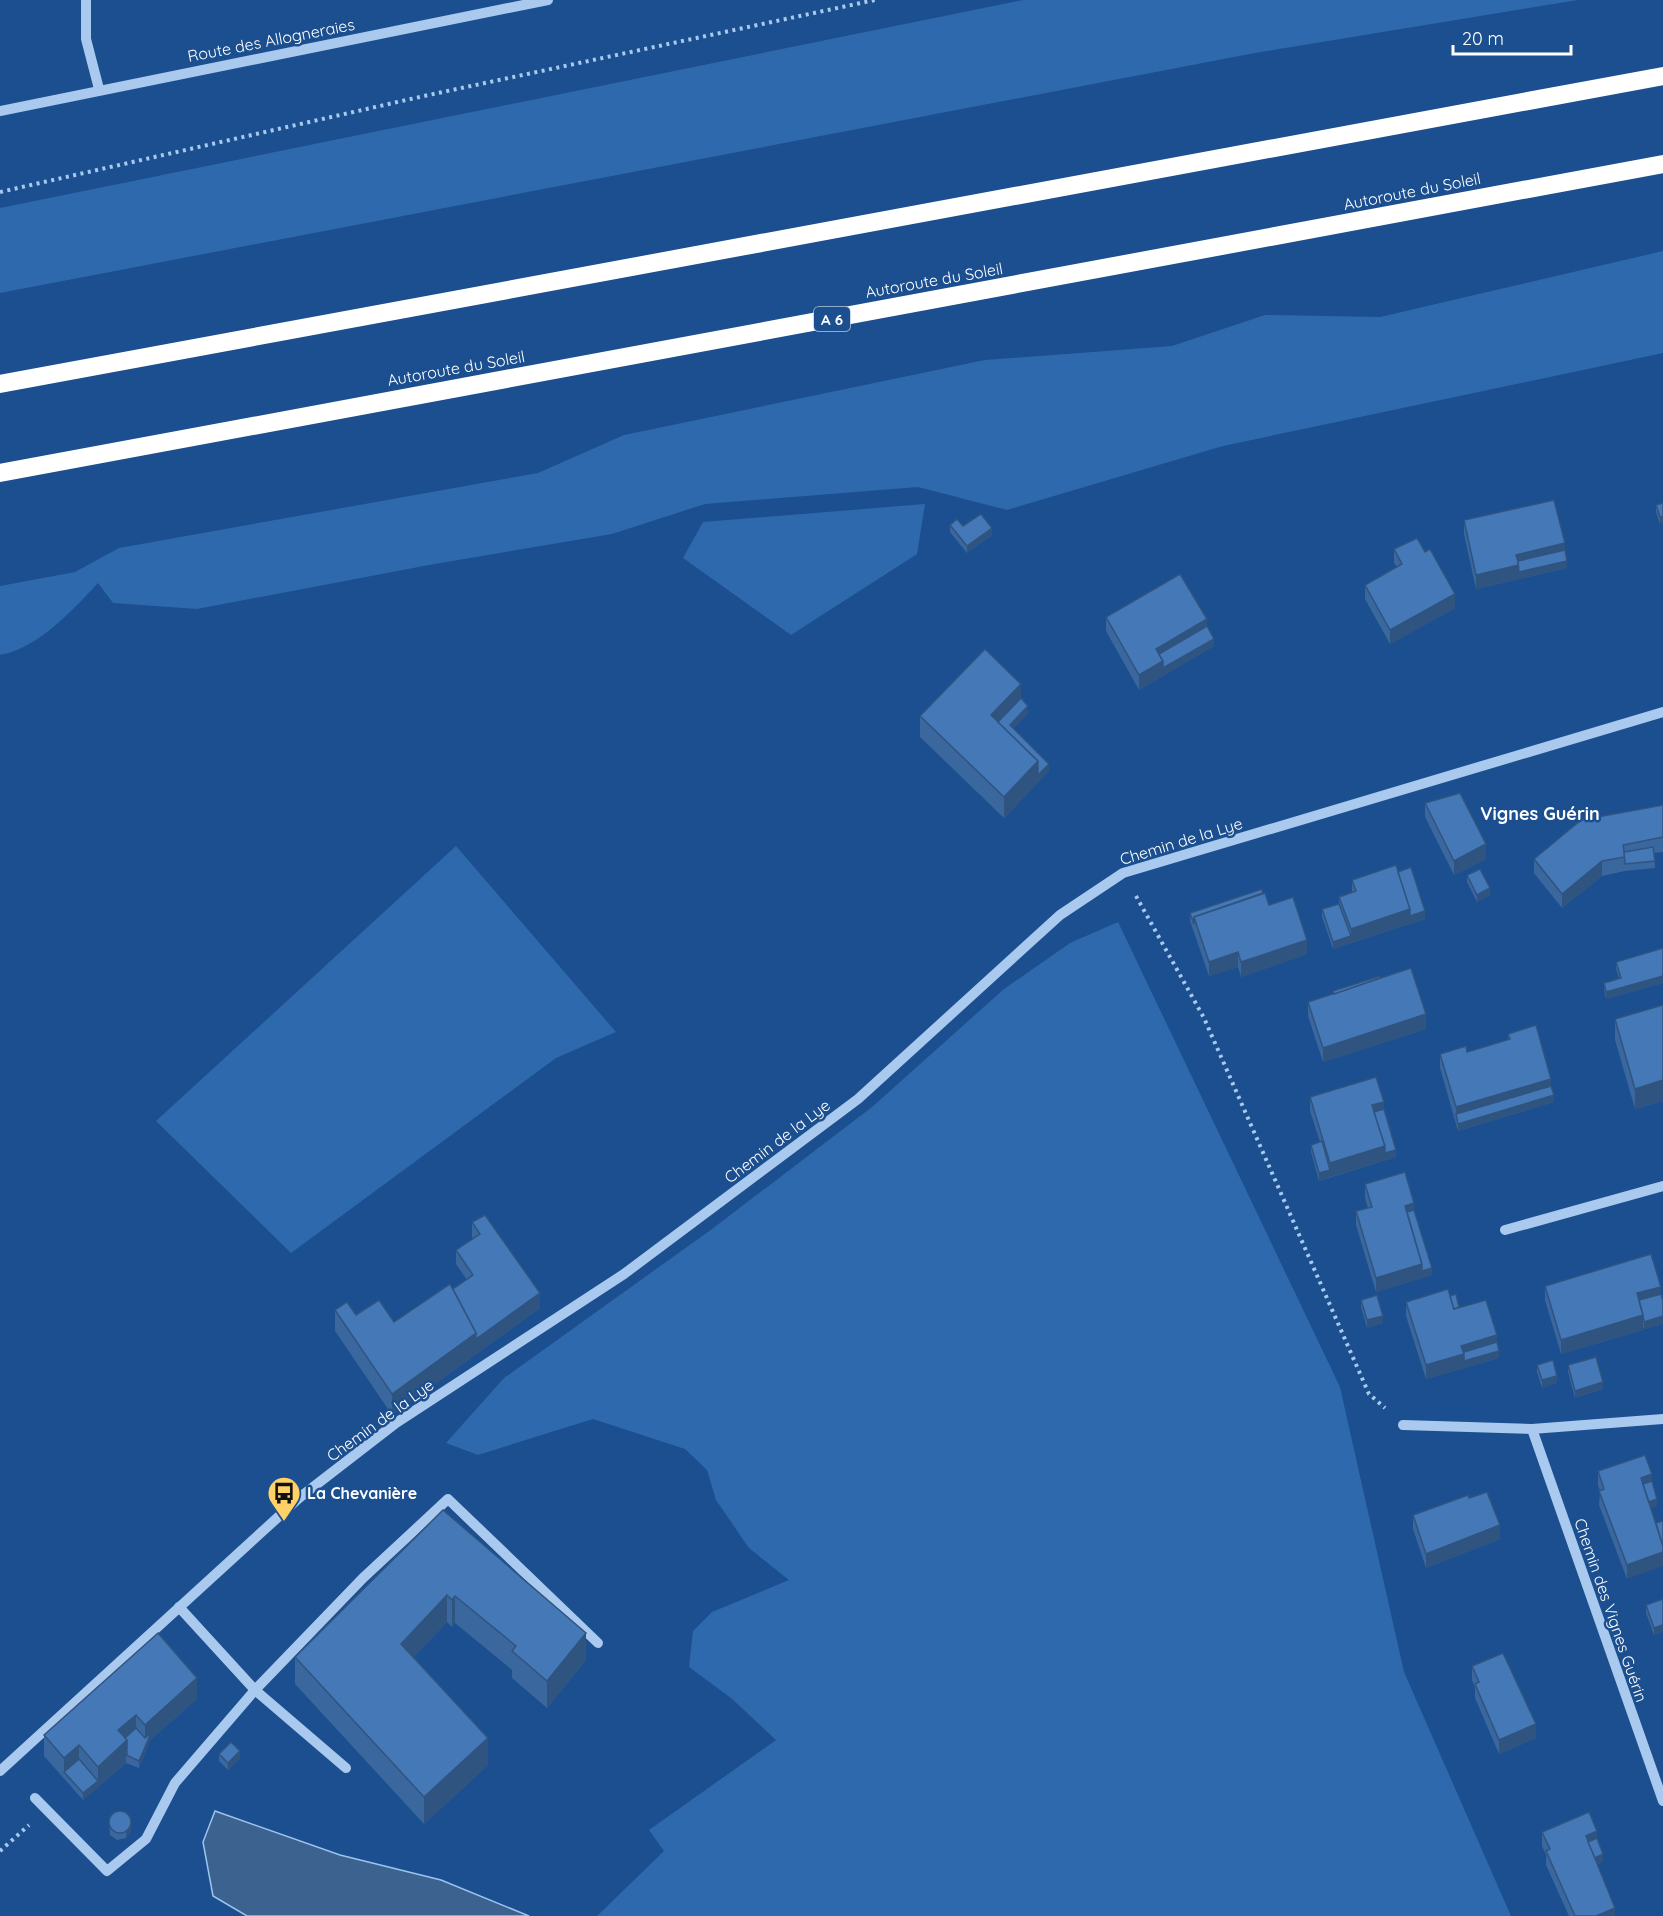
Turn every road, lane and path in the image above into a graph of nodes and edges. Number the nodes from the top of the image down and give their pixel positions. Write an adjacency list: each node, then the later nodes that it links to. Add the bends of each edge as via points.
1 (86, 0): 5 (street, via 86,39)
2 (548, 0): 5 (street, Route des Allogneraies)
3 (875, 0): 8 (path)
4 (1663, 76): 9 (highway)
5 (99, 89): 6 (street, Route des Allogneraies)
6 (0, 111)
7 (1663, 164): 10 (highway, Autoroute du Soleil / A 6)
8 (0, 192)
9 (0, 384)
10 (0, 473)
11 (1663, 712): 12 (street, Chemin de la Lye)
12 (1123, 873): 16 (path, via 1204,1018 1369,1394); 18 (street, Chemin de la Lye, via 1060,915 858,1099 624,1274 396,1424 299,1498)
13 (1663, 1186): 14 (street)
14 (1505, 1230)
15 (1663, 1419): 17 (street)
16 (1403, 1425): 17 (street)
17 (1532, 1430): 24 (street, Chemin des Vignes Guérin)
18 (179, 1607): 20 (street); 22 (street, Chemin de la Lye)
19 (598, 1643): 20 (street, via 448,1499 363,1578)
20 (255, 1690): 21 (street); 25 (street, via 175,1783 146,1839 107,1871)
21 (346, 1768)
22 (0, 1771)
23 (35, 1798): 25 (street)
24 (1663, 1801)
25 (47, 1808): 26 (path)
26 (0, 1851)

